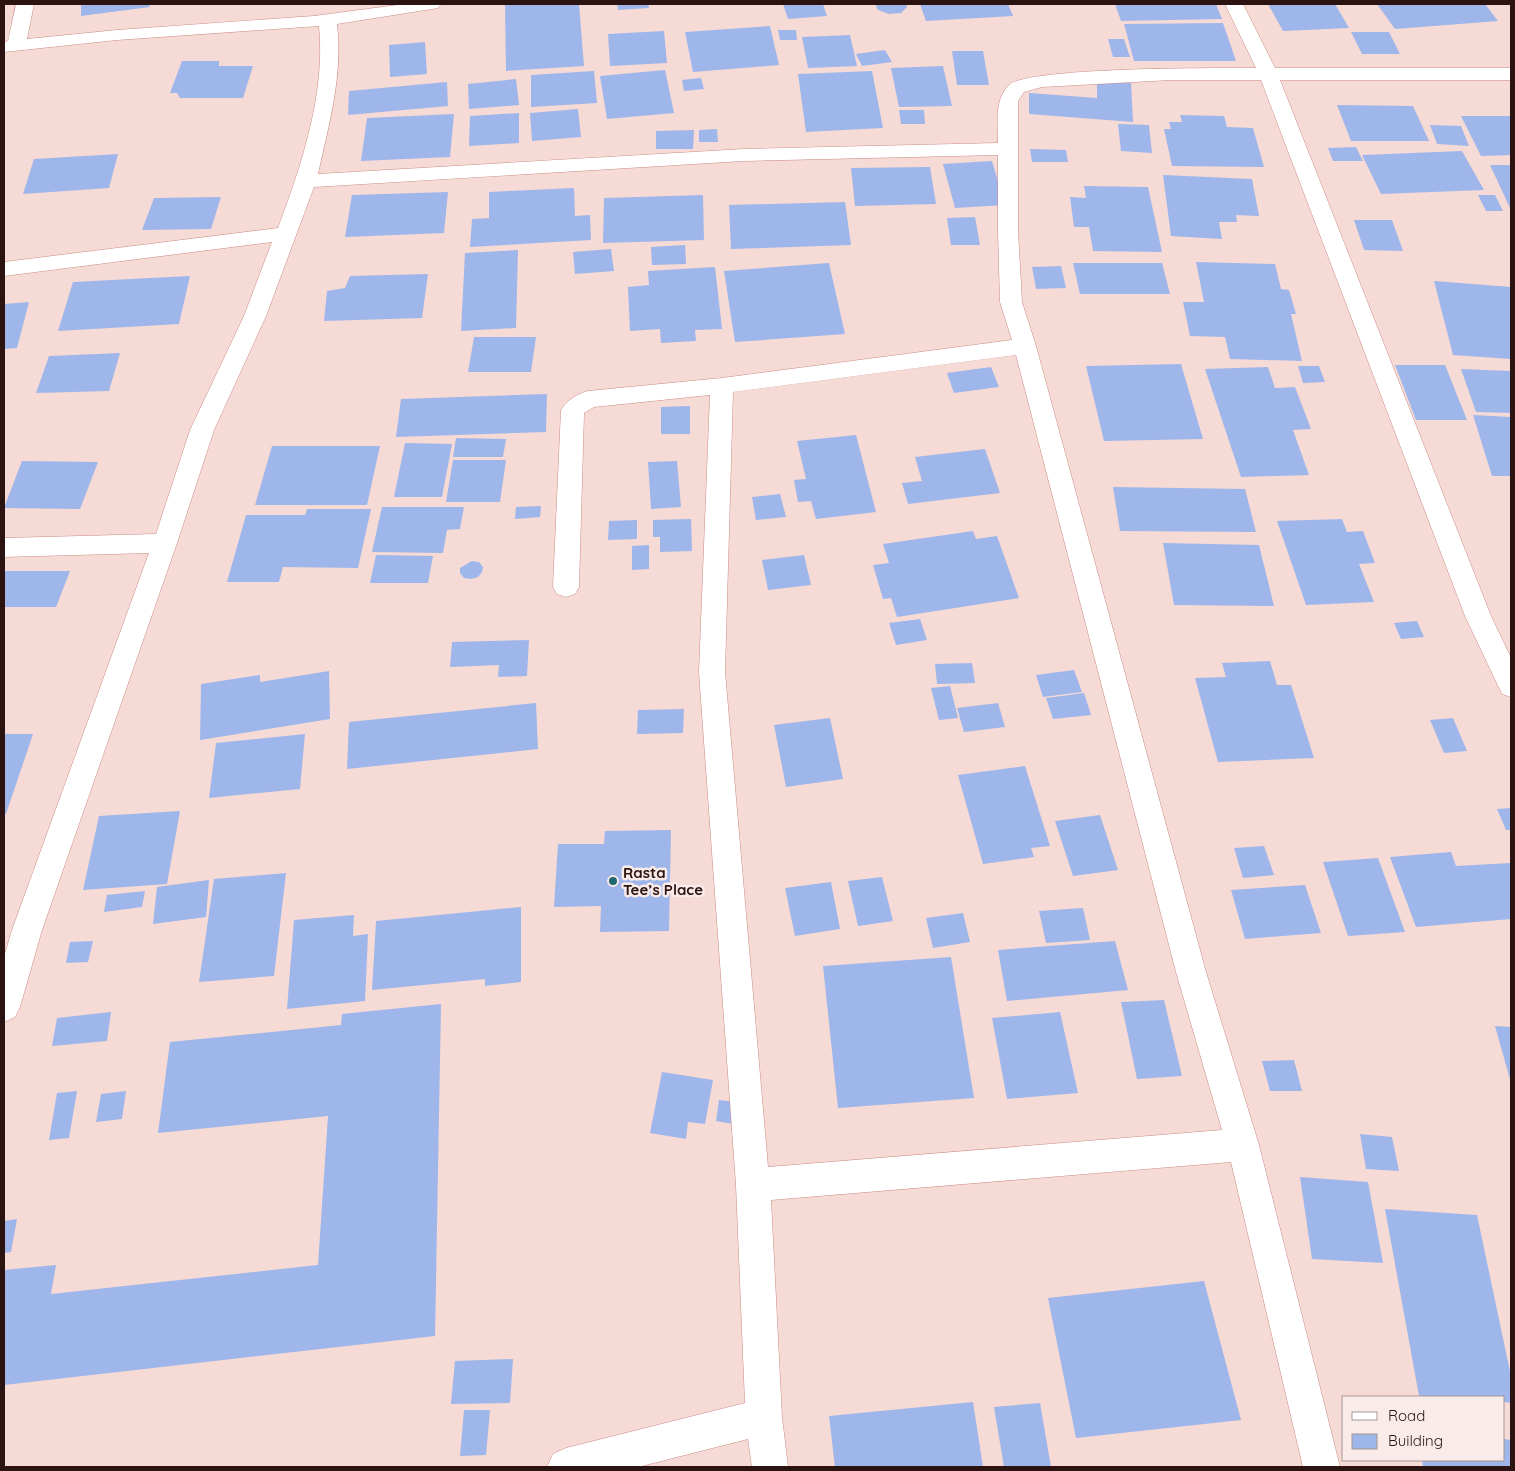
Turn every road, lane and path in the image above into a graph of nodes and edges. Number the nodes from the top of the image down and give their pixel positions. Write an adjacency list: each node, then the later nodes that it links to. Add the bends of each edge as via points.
1 (25, 4): 5 (street)
2 (432, 4): 4 (street)
3 (1234, 4): 6 (street)
4 (328, 21): 5 (street, via 117,35); 9 (street, via 331,51 325,100)
5 (10, 46)
6 (1268, 74): 7 (street); 8 (street, via 1171,74 1041,81 1017,88 1008,101); 17 (street, via 1478,616)
7 (1511, 74)
8 (1007, 149): 9 (street, via 894,149 652,158); 12 (street, via 1011,302)
9 (306, 180): 10 (street)
10 (285, 234): 11 (street); 14 (street, via 255,316 202,430)
11 (4, 269)
12 (1025, 346): 13 (street); 20 (street, via 1191,972)
13 (722, 386): 16 (street, via 588,399 573,410); 21 (street, via 712,672)
14 (164, 542): 15 (street); 18 (street)
15 (4, 547)
16 (566, 587)
17 (1511, 686)
18 (15, 932): 19 (street)
19 (4, 1007)
20 (1243, 1145): 21 (street); 25 (street)
21 (753, 1185): 22 (street)
22 (764, 1417): 23 (street); 24 (street)
23 (566, 1467)
24 (770, 1467)
25 (1322, 1467)

